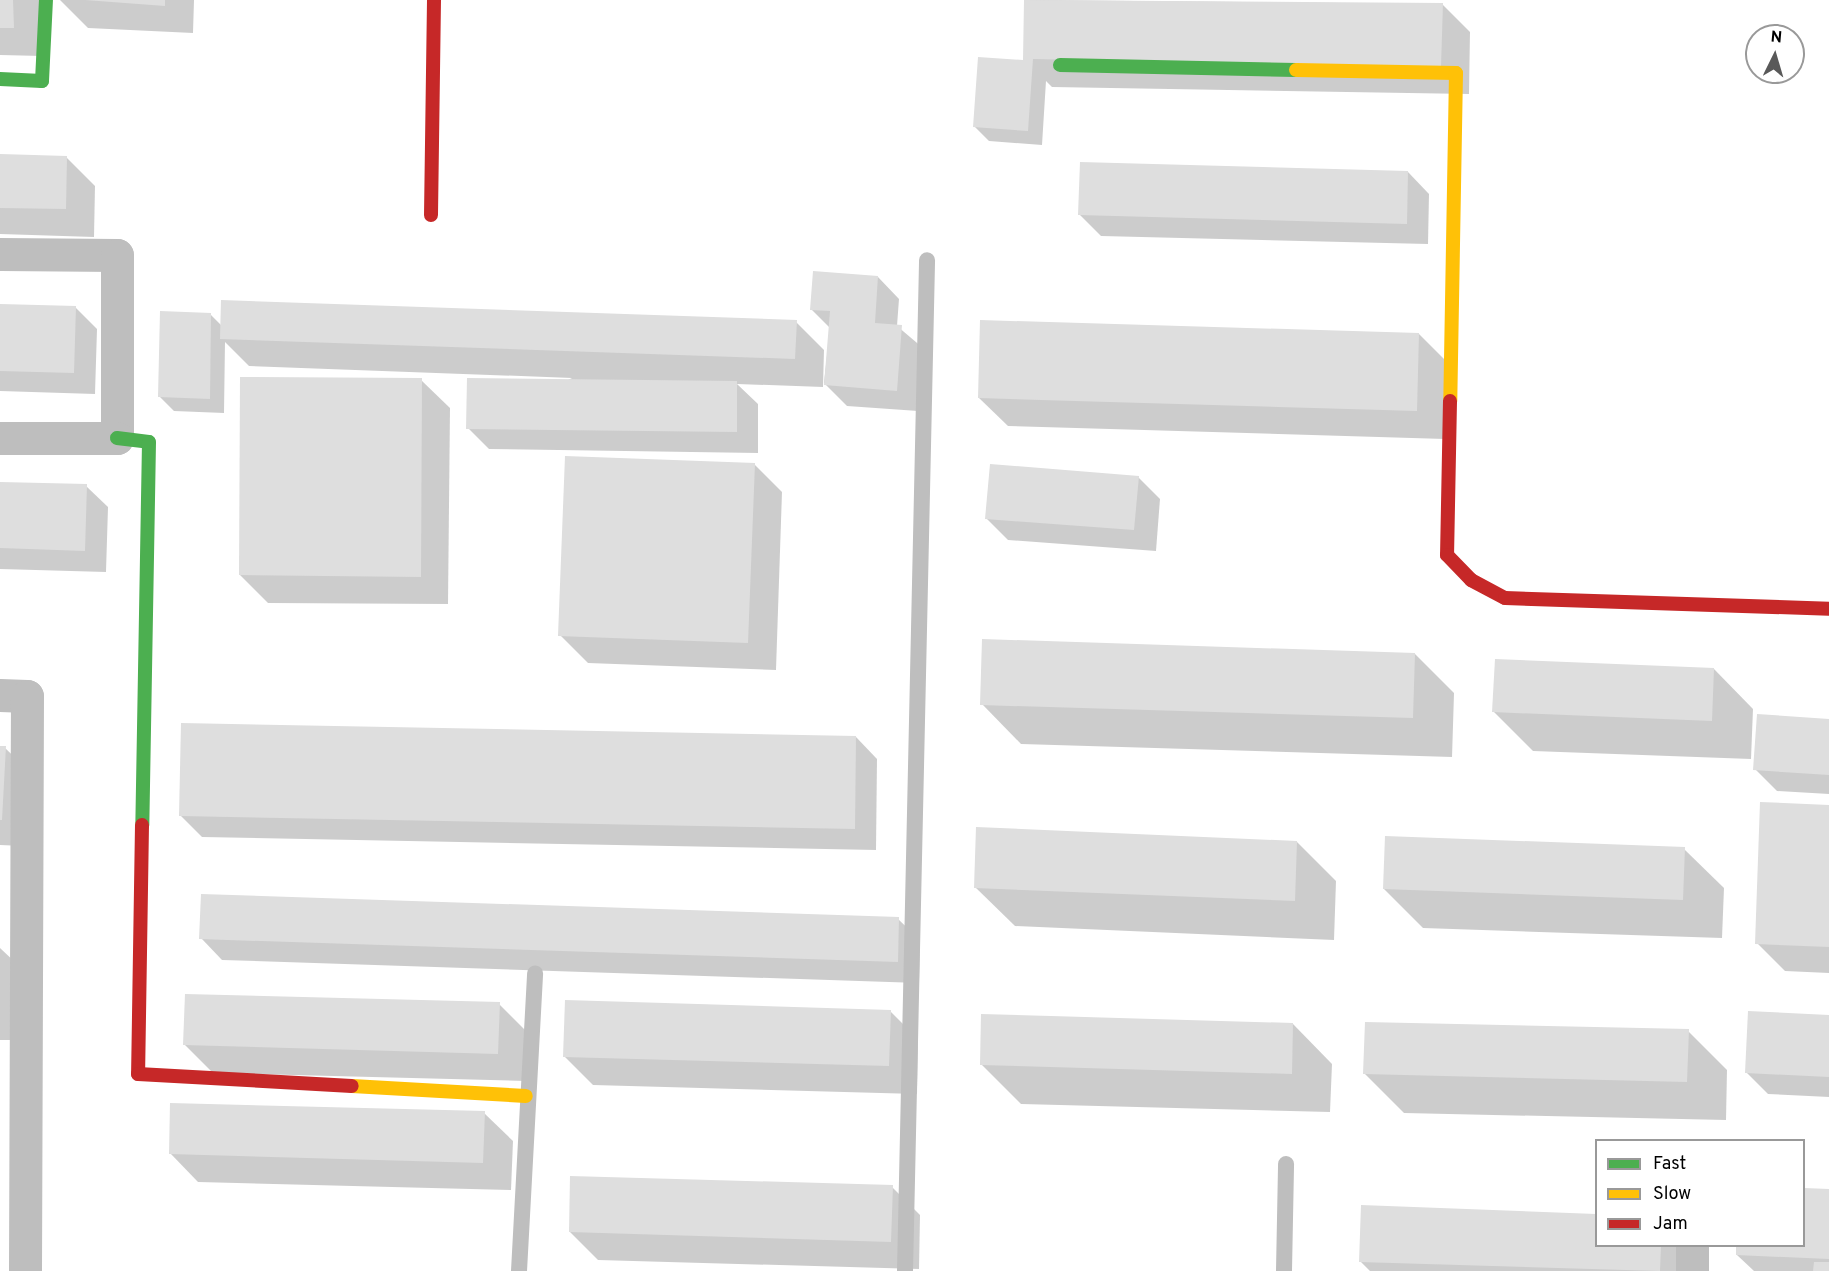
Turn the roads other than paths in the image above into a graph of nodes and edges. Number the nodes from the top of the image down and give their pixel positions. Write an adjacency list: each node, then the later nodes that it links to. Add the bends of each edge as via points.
1 (46, 0): 4 (street, via 42,81)
2 (434, 0): 5 (street)
3 (1060, 64): 10 (street, via 1456,73 1447,555 1470,580 1504,598)
4 (0, 79)
5 (431, 215)
6 (0, 254): 9 (street, via 117,255)
7 (927, 260): 19 (lane)
8 (0, 438): 9 (street)
9 (117, 438): 14 (street, via 149,442 138,1074)
10 (1829, 609)
11 (0, 695): 13 (street, via 27,696)
12 (535, 973): 14 (lane)
13 (13, 1035): 17 (street)
14 (526, 1096): 18 (lane)
15 (1286, 1164): 20 (lane)
16 (1692, 1247): 21 (street)
17 (25, 1271)
18 (519, 1271)
19 (905, 1271)
20 (1284, 1271)
21 (1692, 1271)

